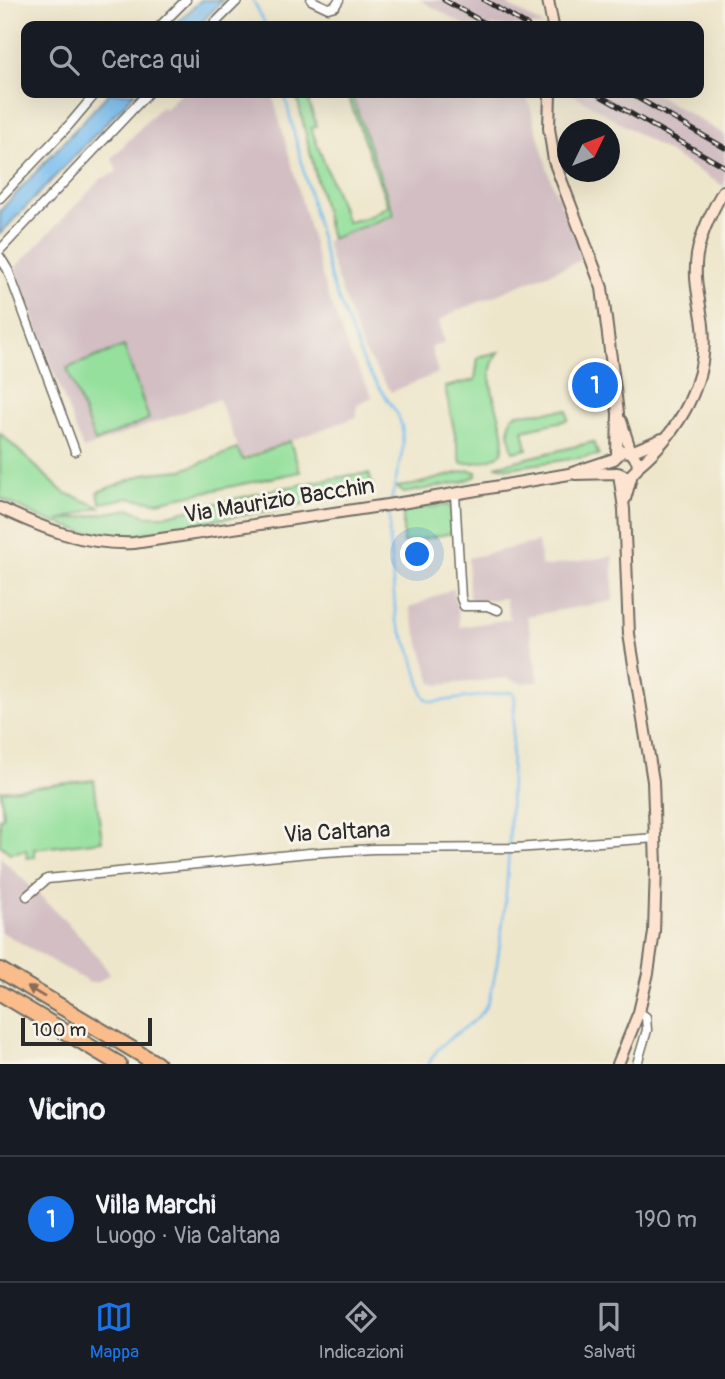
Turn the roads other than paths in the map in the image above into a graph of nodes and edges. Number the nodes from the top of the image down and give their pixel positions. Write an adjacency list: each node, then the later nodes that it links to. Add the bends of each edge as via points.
1 (186, 0): 6 (street)
2 (237, 0): 7 (street)
3 (311, 0): 4 (street, via 328,8)
4 (339, 0)
5 (548, 0): 8 (main road)
6 (165, 21)
7 (217, 21)
8 (552, 21)
9 (92, 98): 13 (street)
10 (143, 98): 14 (street)
11 (550, 98): 16 (main road, via 550,143 602,288)
12 (723, 191): 17 (main road, via 706,223 697,257 695,277 704,339 698,383)
13 (0, 198)
14 (0, 250)
15 (0, 257): 18 (street)
16 (618, 413): 19 (main road); 20 (main road)
17 (664, 437): 19 (main road); 21 (main road)
18 (75, 451)
19 (631, 452): 20 (main road); 21 (main road, via 637,458)
20 (616, 456): 22 (main road); 23 (main road, Via Maurizio Bacchin)
21 (635, 470): 22 (main road); 26 (main road)
22 (618, 473): 23 (main road, Via Maurizio Bacchin); 26 (main road)
23 (569, 474): 24 (main road, Via Maurizio Bacchin)
24 (456, 494): 25 (main road, Via Maurizio Bacchin, via 110,544 59,534); 27 (street, via 461,598 464,606)
25 (0, 508)
26 (624, 509): 28 (main road, via 629,634 653,781)
27 (498, 610)
28 (656, 838): 29 (street, Via Caltana, via 516,848 309,853 54,878); 32 (main road, via 654,932)
29 (33, 890)
30 (0, 970): 34 (highway, one-way to 30)
31 (0, 993): 33 (highway)
32 (639, 1012): 35 (main road); 36 (street, via 648,1024)
33 (119, 1064)
34 (157, 1064)
35 (618, 1064)
36 (637, 1064)

